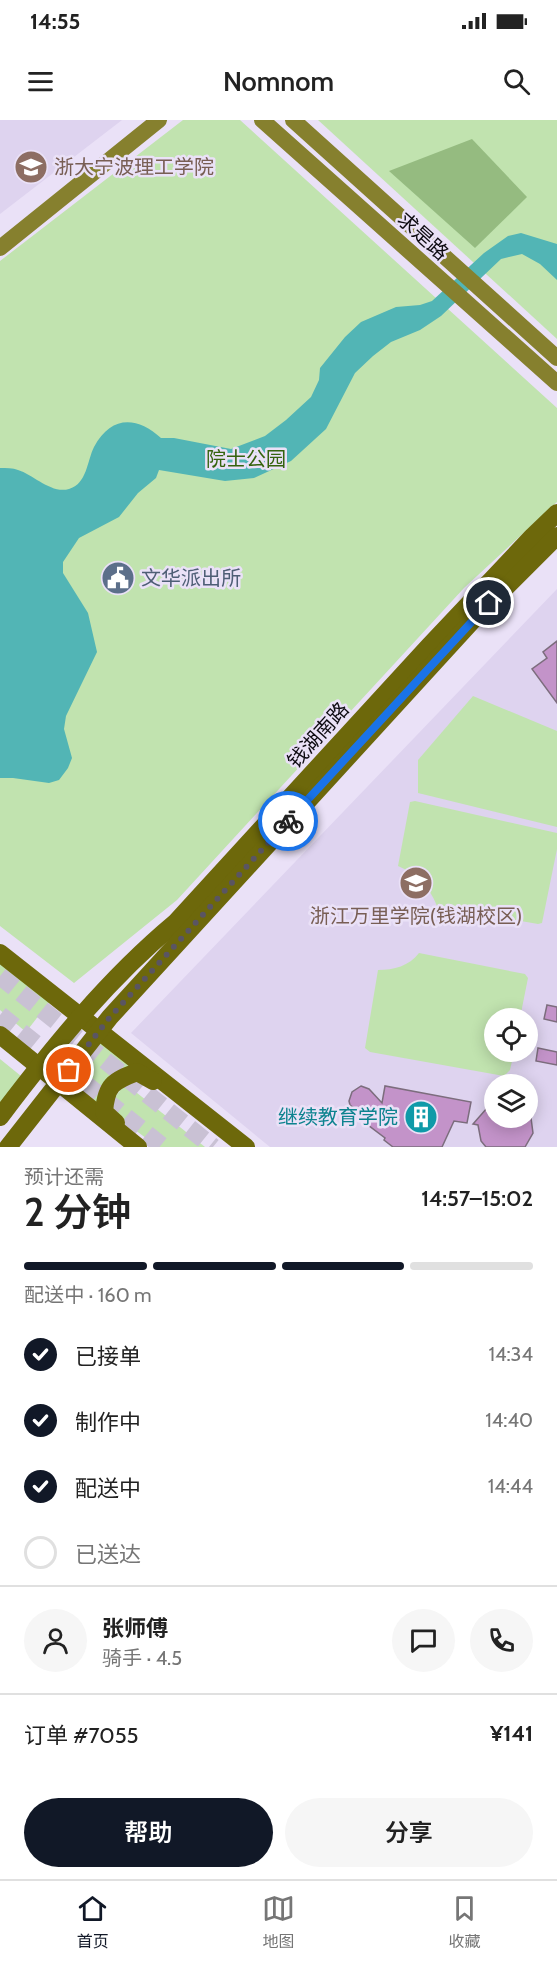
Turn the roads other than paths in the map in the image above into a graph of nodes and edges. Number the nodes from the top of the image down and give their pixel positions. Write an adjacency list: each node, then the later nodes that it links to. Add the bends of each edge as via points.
1 (159, 120): 4 (street)
2 (262, 120): 6 (street, 求是路)
3 (293, 120): 5 (street, 求是路)
4 (0, 248)
5 (557, 358)
6 (557, 383)
7 (557, 513): 10 (main road, 钱湖南路, via 175,923 144,949)
8 (557, 536): 11 (main road, 钱湖南路, via 474,618)
9 (0, 953): 10 (main road)
10 (81, 1018): 11 (main road); 13 (main road, 钱湖南路)
11 (99, 1031): 14 (main road, 钱湖南路); 15 (main road)
12 (0, 1035): 13 (main road)
13 (39, 1067): 14 (main road); 16 (main road, 钱湖南路)
14 (58, 1083): 17 (main road, 钱湖南路); 18 (main road)
15 (181, 1096): 18 (main road, via 137,1072 111,1086 104,1112); 19 (main road)
16 (0, 1118)
17 (8, 1147)
18 (139, 1147)
19 (246, 1147)

